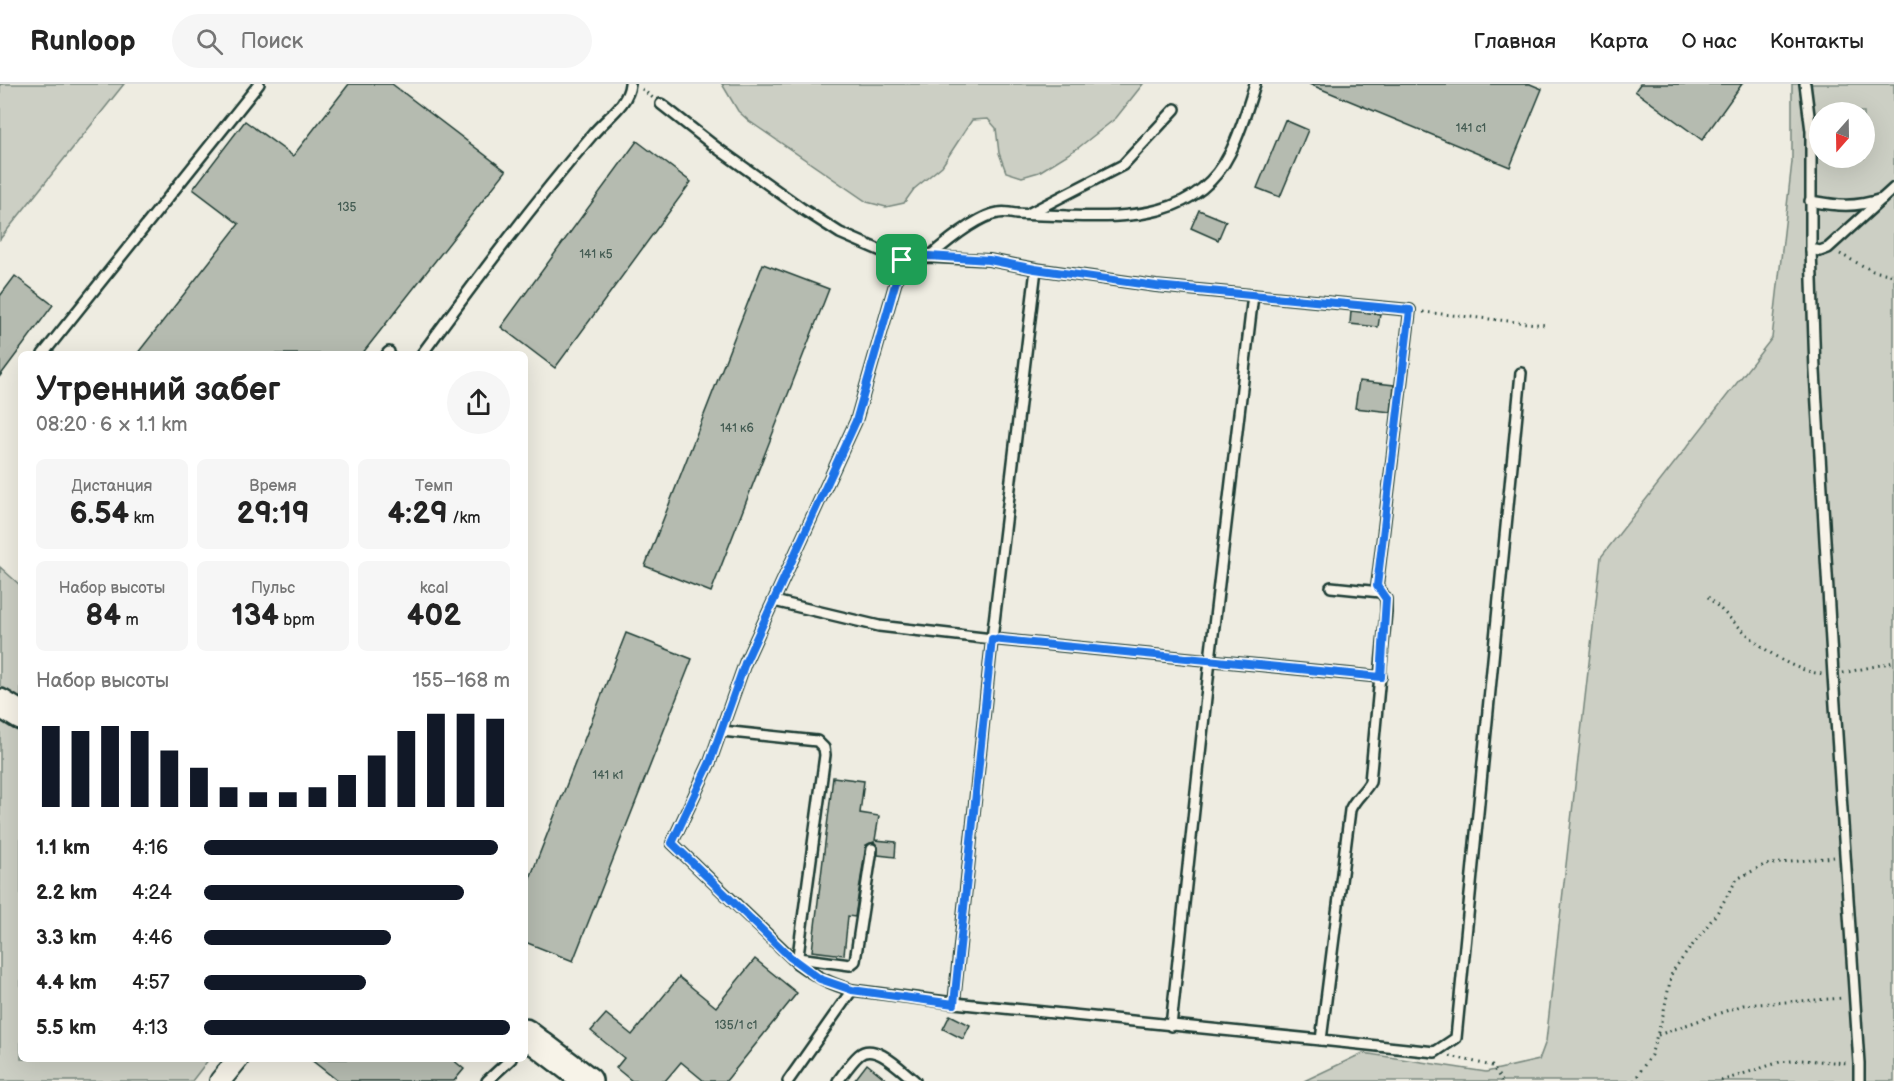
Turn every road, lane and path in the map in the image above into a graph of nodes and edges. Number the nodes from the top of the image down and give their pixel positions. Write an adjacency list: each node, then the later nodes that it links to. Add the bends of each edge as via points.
1 (259, 84): 21 (lane)
2 (630, 84): 22 (lane, via 627,97 541,194)
3 (636, 84): 6 (path)
4 (1255, 84): 11 (lane, via 1229,155 1211,181 1190,199 1162,210 1133,215)
5 (1805, 84): 10 (lane, via 1811,131)
6 (661, 104): 15 (lane, via 801,208 840,232)
7 (1175, 109): 11 (lane, via 1123,165)
8 (1894, 188): 9 (lane)
9 (1884, 198): 10 (lane, via 1863,206); 12 (lane)
10 (1810, 201): 13 (lane)
11 (1028, 214): 14 (lane, via 998,213 953,237)
12 (1828, 248): 13 (lane); 17 (path, via 1873,271)
13 (1811, 249): 31 (lane)
14 (929, 256): 15 (lane); 16 (lane, via 989,260)
15 (902, 260): 27 (lane, via 856,421)
16 (1035, 269): 18 (lane); 28 (lane)
17 (1894, 275)
18 (1253, 296): 19 (lane); 29 (lane)
19 (1410, 310): 20 (path); 25 (lane, via 1377,586)
20 (1546, 325)
21 (45, 351)
22 (424, 351)
23 (1521, 373): 46 (lane, via 1456,1038)
24 (1331, 587): 25 (lane)
25 (1380, 591): 32 (lane, via 1386,599)
26 (1708, 597): 31 (path, via 1784,663 1812,673)
27 (774, 601): 28 (lane, via 879,626); 35 (lane, via 742,670)
28 (992, 639): 29 (lane); 41 (lane)
29 (1210, 660): 32 (lane); 42 (lane)
30 (1894, 662): 31 (path)
31 (1833, 675): 37 (lane)
32 (1381, 677): 44 (lane, via 1370,782 1350,810)
33 (0, 704): 34 (main road)
34 (18, 714)
35 (722, 731): 38 (lane, via 672,843); 38 (lane, via 817,741 824,748)
36 (872, 849): 38 (lane, via 855,961 850,965)
37 (1845, 856): 40 (lane); 43 (path, via 1764,865 1737,879 1717,913 1672,972)
38 (797, 960): 39 (lane, via 820,979)
39 (852, 990): 41 (lane); 53 (lane)
40 (1855, 998): 43 (path, via 1743,1005); 49 (lane)
41 (954, 1004): 42 (lane)
42 (1171, 1026): 44 (lane)
43 (1657, 1035): 57 (path, via 1651,1055)
44 (1321, 1040): 46 (lane)
45 (528, 1041): 52 (main road)
46 (1435, 1052): 56 (path, via 1492,1066)
47 (236, 1062): 50 (street)
48 (508, 1062): 51 (lane)
49 (1859, 1063): 58 (path, via 1780,1062); 59 (lane)
50 (220, 1081)
51 (487, 1081)
52 (588, 1081)
53 (788, 1081)
54 (838, 1081): 55 (lane, via 860,1053 870,1050 879,1052)
55 (915, 1081)
56 (1502, 1081)
57 (1634, 1081)
58 (1720, 1081)
59 (1859, 1081)

